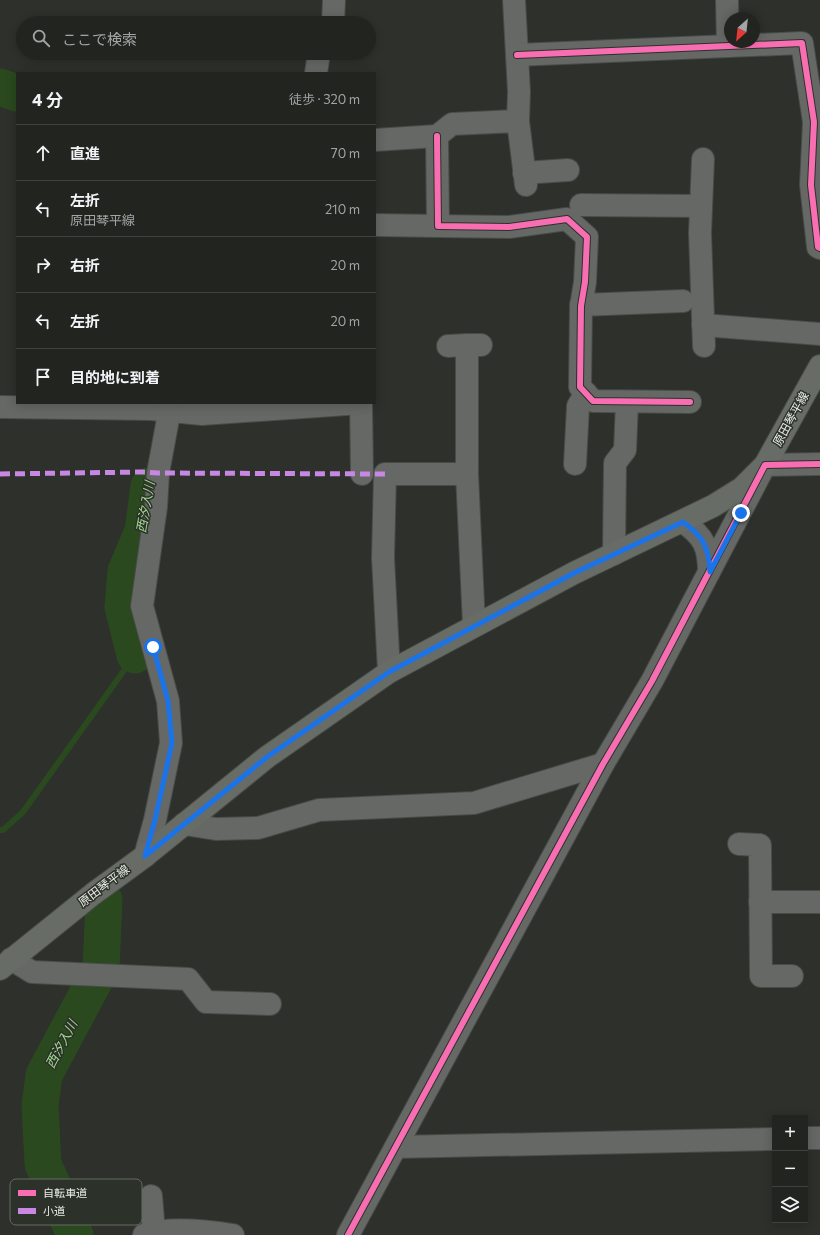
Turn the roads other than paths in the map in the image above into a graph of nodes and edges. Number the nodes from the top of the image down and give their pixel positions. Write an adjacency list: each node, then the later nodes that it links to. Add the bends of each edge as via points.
1 (334, 0): 5 (street)
2 (514, 0): 8 (street)
3 (727, 0): 4 (street)
4 (727, 12)
5 (333, 16)
6 (760, 45): 20 (street, via 802,43 814,122 811,185)
7 (724, 46): 8 (street)
8 (517, 55): 11 (street)
9 (318, 60): 10 (street)
10 (316, 72)
11 (518, 121): 12 (street, via 452,124); 15 (street, via 525,179)
12 (436, 136): 13 (street); 19 (street)
13 (376, 140)
14 (703, 159): 17 (street)
15 (568, 170)
16 (581, 205): 17 (street)
17 (701, 206): 23 (street)
18 (376, 225): 19 (street)
19 (438, 226): 22 (street, via 509,227 568,219 587,237 585,282)
20 (820, 248)
21 (683, 301): 22 (street)
22 (581, 304): 28 (street, via 580,386)
23 (703, 324): 24 (street); 26 (street)
24 (820, 334)
25 (466, 345): 41 (street)
26 (704, 346)
27 (820, 366): 39 (main road, 原田琴平線)
28 (586, 393): 29 (street, via 593,401); 37 (street, via 578,406)
29 (627, 402): 30 (street); 43 (street, via 625,450 615,463)
30 (690, 402)
31 (347, 404): 36 (street, via 202,414)
32 (361, 404): 40 (street)
33 (27, 405): 34 (street); 35 (street)
34 (112, 406): 36 (street)
35 (0, 407)
36 (166, 408): 50 (street, via 142,606 168,701 172,743)
37 (575, 464)
38 (820, 464): 39 (street)
39 (765, 465): 42 (main road, 原田琴平線, via 742,488); 44 (street)
40 (362, 474)
41 (467, 474): 45 (street); 46 (street, via 385,474 383,558)
42 (683, 522): 43 (main road, 原田琴平線); 44 (street, via 693,528 702,539 709,554)
43 (614, 554): 45 (main road, 原田琴平線)
44 (710, 572): 47 (street, via 652,681)
45 (474, 625): 46 (main road, 原田琴平線)
46 (389, 672): 48 (main road, 原田琴平線, via 267,757)
47 (603, 764): 48 (street, via 474,804 319,810 258,828 216,829); 59 (street)
48 (184, 824): 50 (main road, 原田琴平線)
49 (739, 844): 51 (street, via 760,845)
50 (145, 856): 53 (main road, 原田琴平線)
51 (760, 902): 52 (street); 54 (street, via 761,976)
52 (820, 902)
53 (6, 964): 55 (street, via 32,972 188,979 206,1002)
54 (792, 976)
55 (270, 1004)
56 (808, 1138): 57 (street)
57 (820, 1138)
58 (772, 1139): 59 (street)
59 (396, 1147): 63 (street)
60 (150, 1196): 61 (street)
61 (149, 1233): 62 (street, via 212,1232)
62 (232, 1235)
63 (348, 1235)

